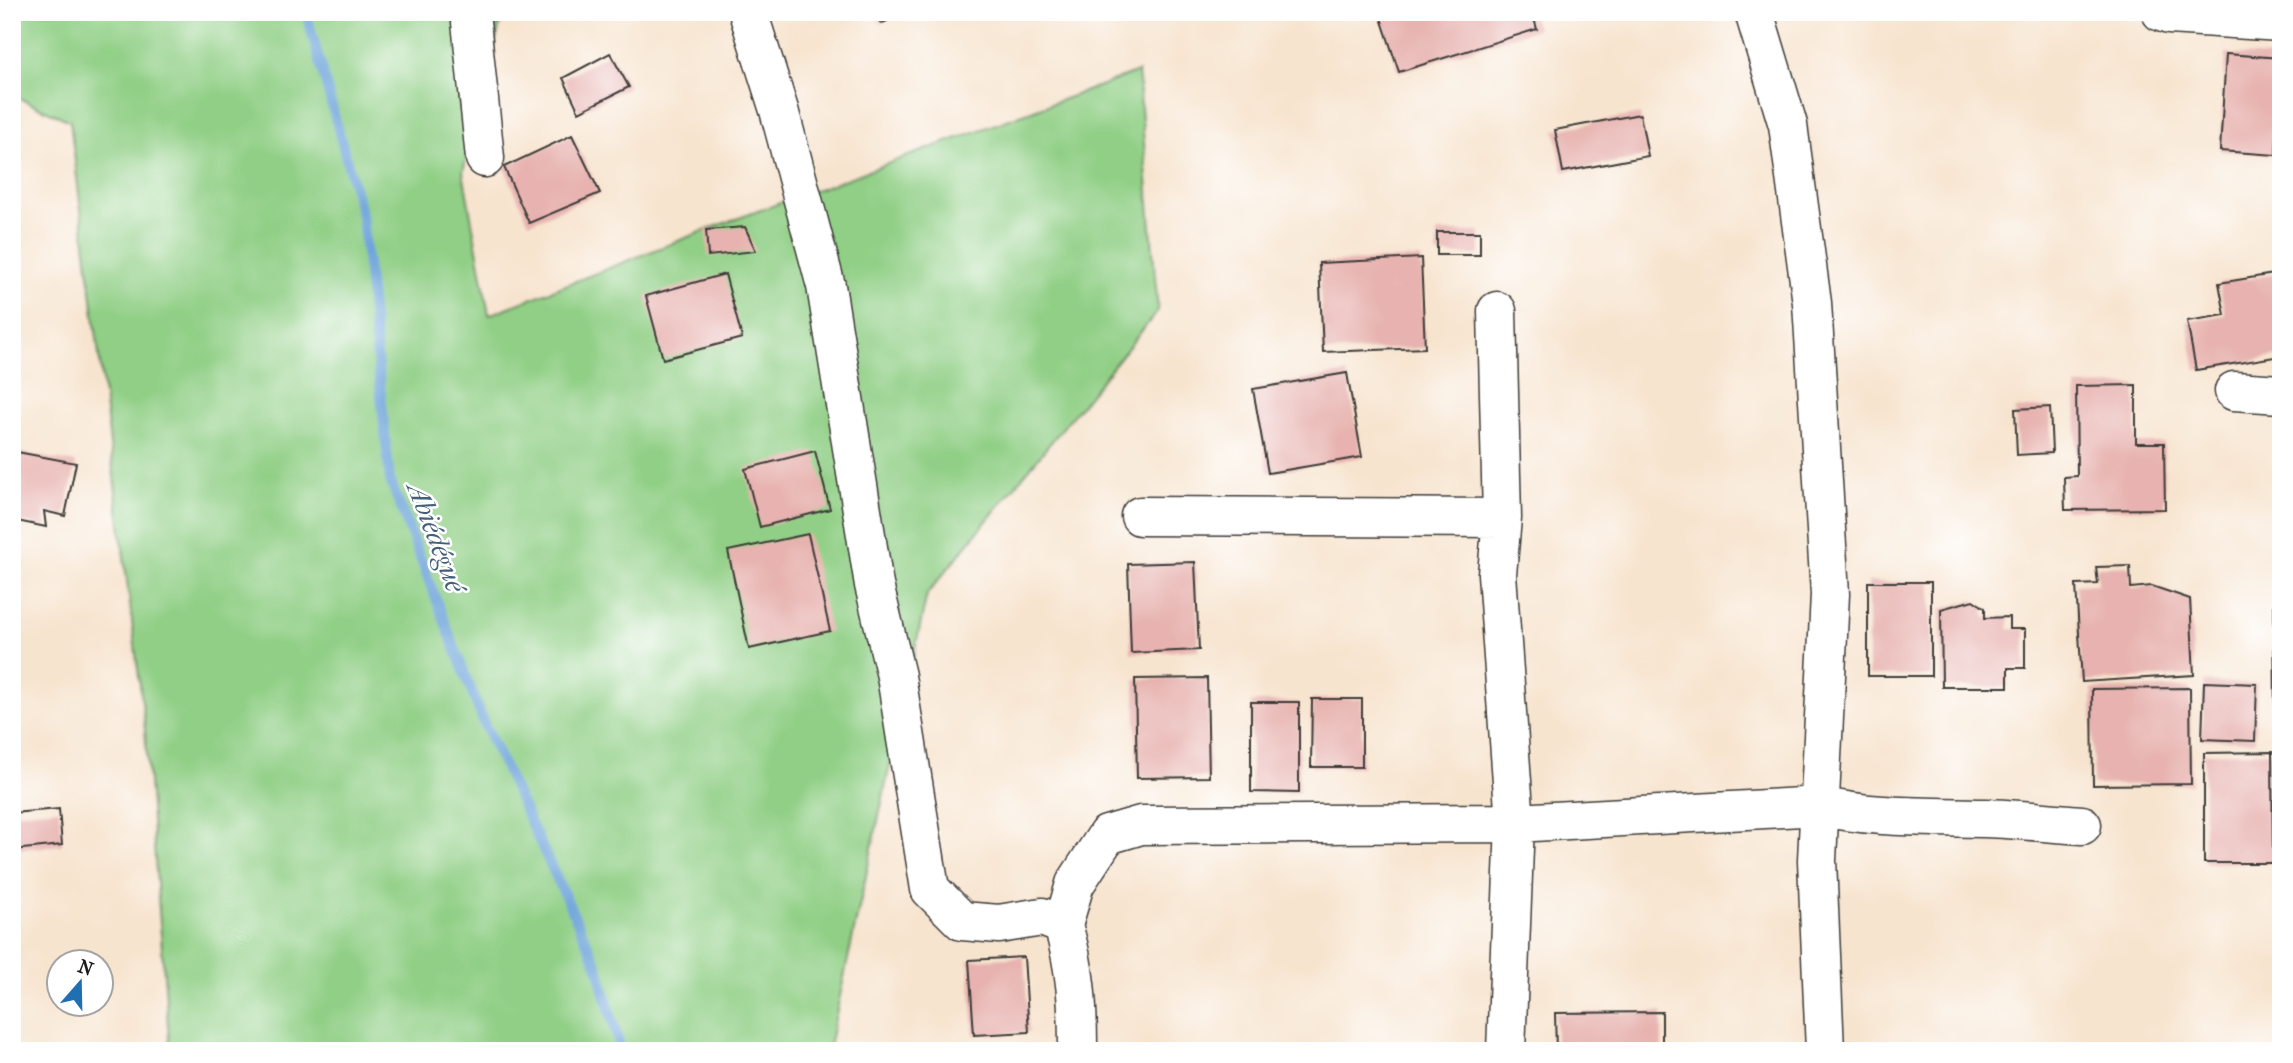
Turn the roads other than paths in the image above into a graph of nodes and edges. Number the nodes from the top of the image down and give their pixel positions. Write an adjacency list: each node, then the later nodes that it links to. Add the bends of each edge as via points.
1 (470, 12): 6 (street)
2 (748, 12): 15 (street, via 826,286 930,889 962,921 999,924 1042,917)
3 (1754, 12): 12 (street, via 1788,125 1812,303 1830,594)
4 (2161, 12): 5 (street)
5 (2281, 22)
6 (485, 158)
7 (1497, 311): 11 (street)
8 (2234, 391): 9 (street)
9 (2281, 394)
10 (1140, 516): 11 (street)
11 (1502, 518): 13 (street, via 1497,574)
12 (1820, 806): 13 (street); 14 (street, via 1852,814); 18 (street, via 1817,860)
13 (1515, 823): 15 (street, via 1141,825 1107,835 1075,884); 17 (street)
14 (2082, 825)
15 (1063, 925): 16 (street, via 1073,961)
16 (1078, 1051)
17 (1506, 1051)
18 (1825, 1051)

